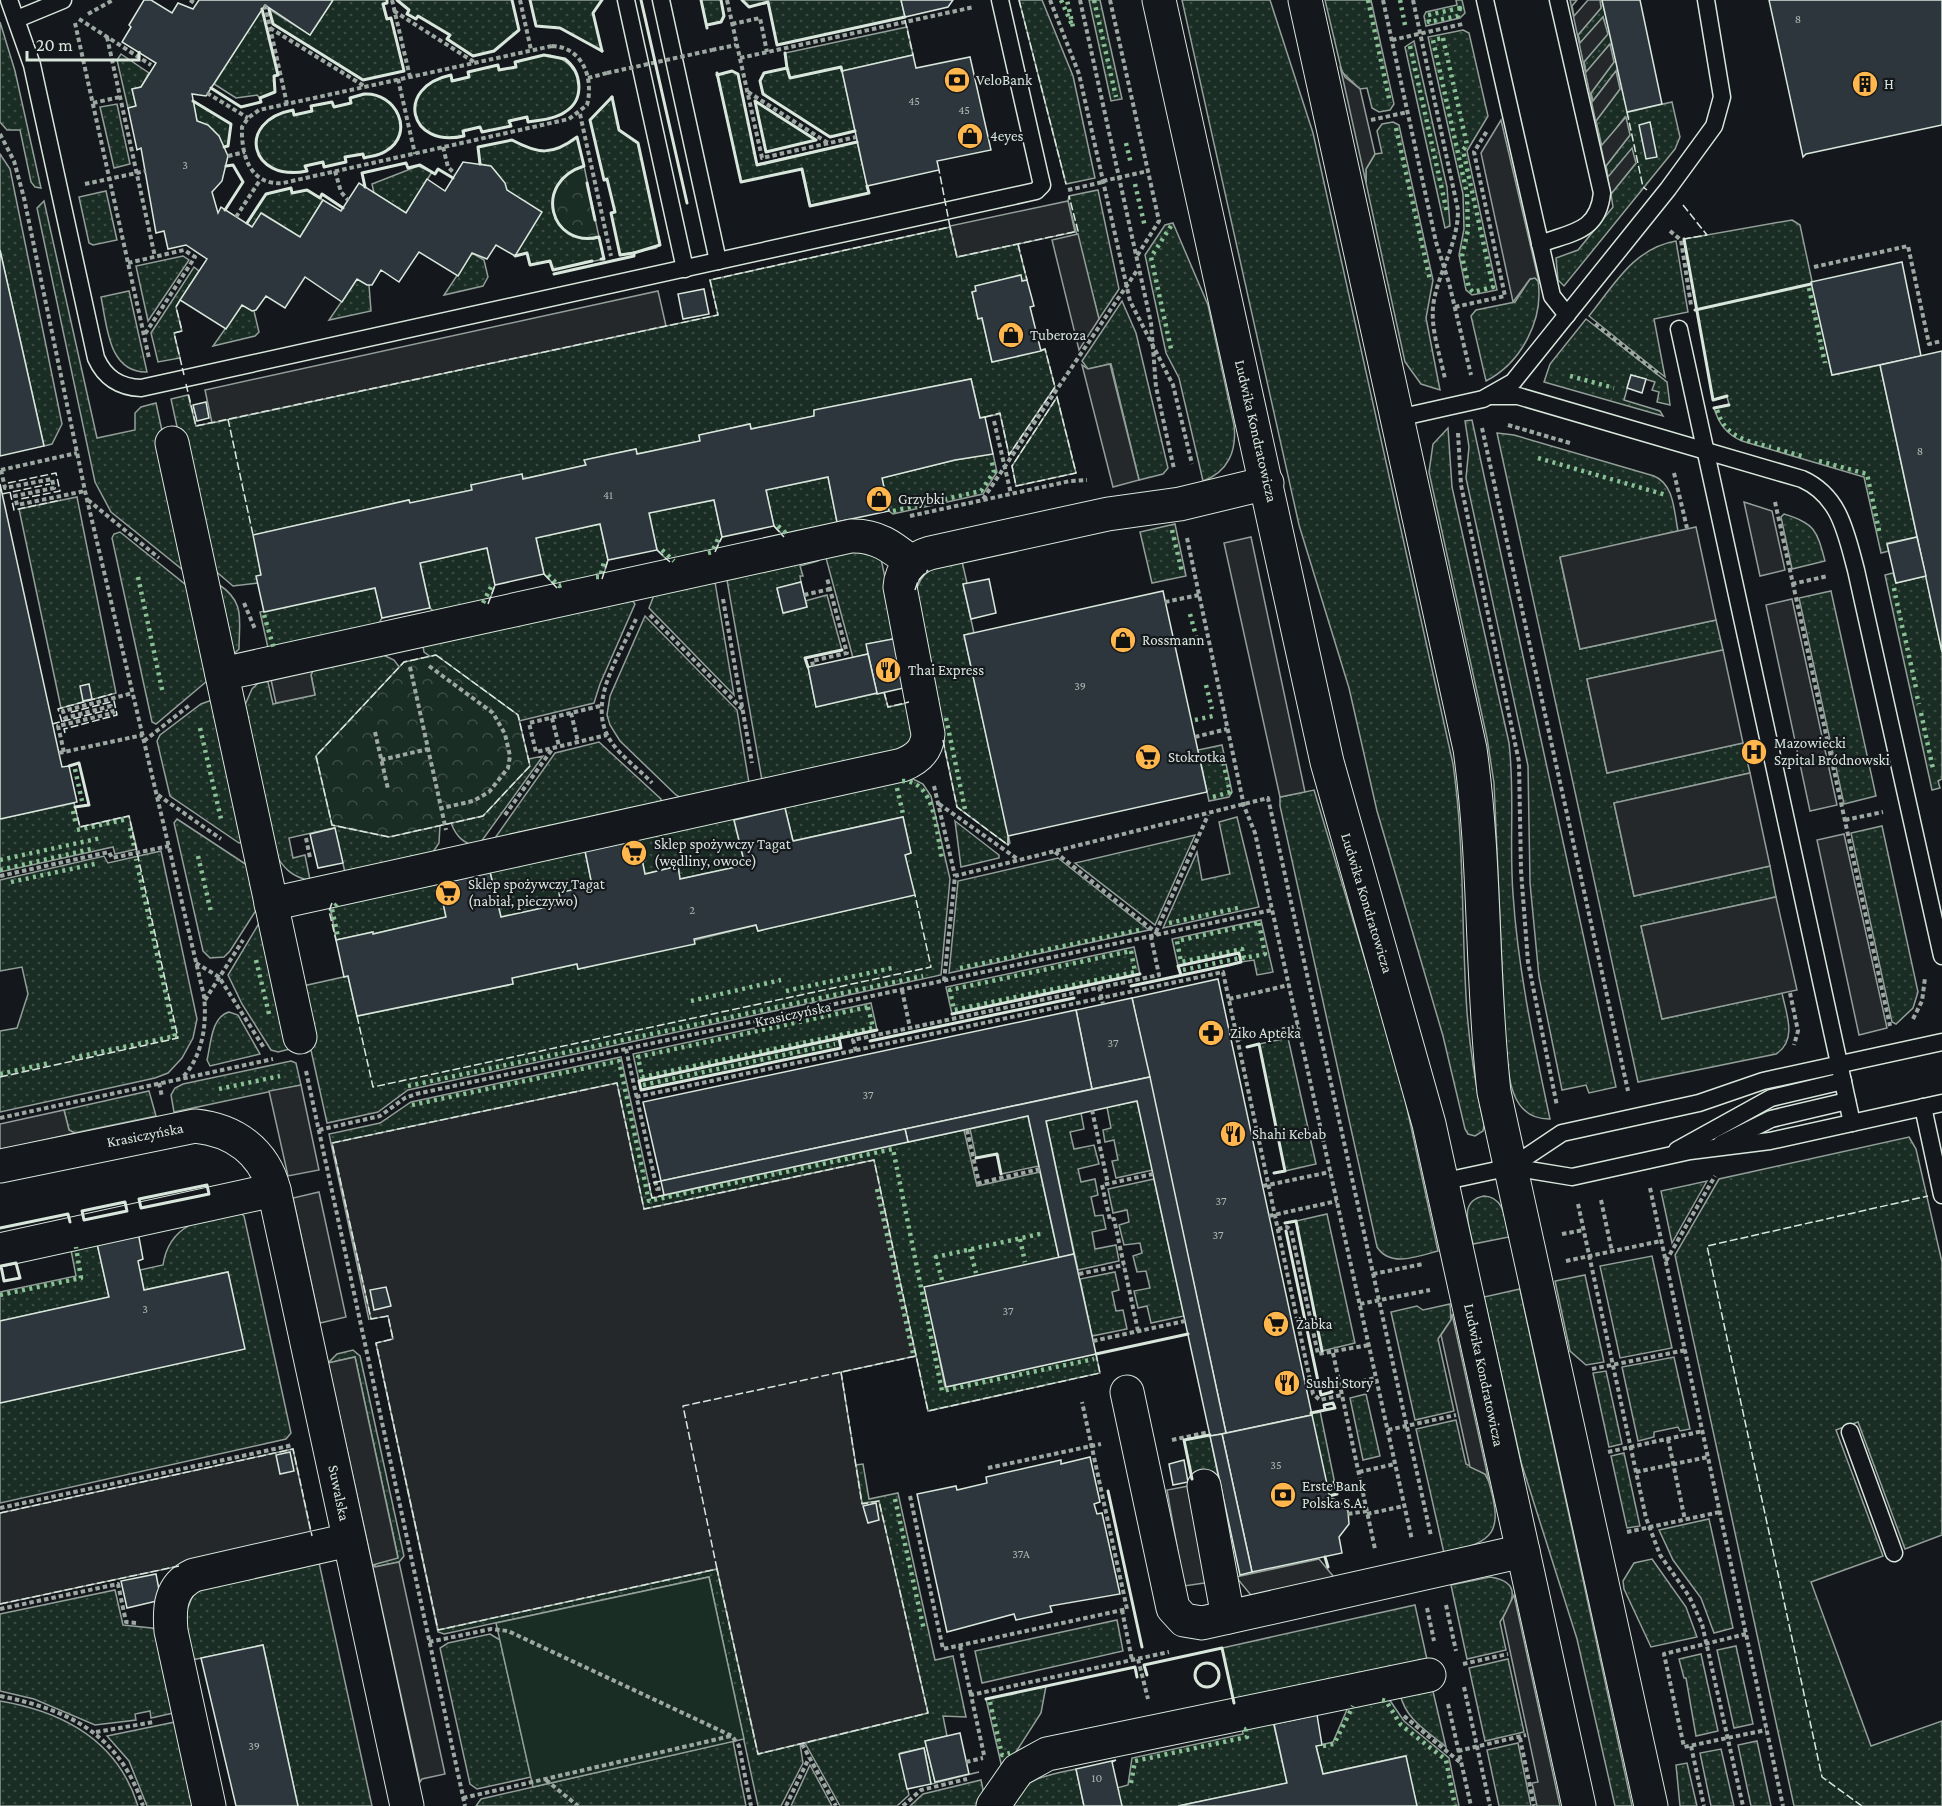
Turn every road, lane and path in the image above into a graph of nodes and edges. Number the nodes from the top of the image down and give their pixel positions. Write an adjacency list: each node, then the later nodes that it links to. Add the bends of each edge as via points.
1 (9, 0): 25 (lane)
2 (63, 0): 25 (lane)
3 (113, 0): 26 (path)
4 (190, 0): 21 (path)
5 (392, 0): 24 (path)
6 (520, 0): 34 (path)
7 (626, 0): 79 (lane)
8 (661, 0): 76 (lane)
9 (727, 0): 28 (path)
10 (1000, 0): 76 (lane, via 1041,181 1038,190)
11 (1050, 0): 68 (path, via 1078,67)
12 (1080, 0): 65 (path)
13 (1110, 0): 62 (path)
14 (1159, 0): 111 (street, Ludwika Kondratowicza)
15 (1305, 0): 94 (street)
16 (1383, 0): 32 (path)
17 (1413, 0): 30 (path)
18 (1485, 0): 72 (lane)
19 (1558, 0): 72 (lane, via 1602,193 1600,210 1589,226)
20 (1706, 0): 84 (lane, via 1722,97 1714,126)
21 (196, 4)
22 (265, 5): 29 (path)
23 (983, 5): 35 (path)
24 (394, 11): 37 (path); 39 (path)
25 (17, 19): 90 (lane, via 32,65 96,358 117,383 133,387)
26 (79, 19): 31 (path); 46 (path, via 74,22)
27 (1472, 21): 30 (path)
28 (732, 24): 33 (path); 35 (path, via 760,18)
29 (270, 28): 42 (path); 47 (path)
30 (1420, 33): 32 (path); 81 (path, via 1458,210 1454,244)
31 (107, 37): 38 (path); 45 (path)
32 (1392, 40): 48 (path)
33 (736, 45): 36 (path); 40 (path, bridge)
34 (531, 50): 37 (path); 40 (path, via 566,48 582,63)
35 (767, 52): 36 (path)
36 (740, 58): 43 (path)
37 (475, 62): 39 (path)
38 (151, 65)
39 (410, 77): 41 (path)
40 (588, 78): 49 (path, via 587,105)
41 (398, 79): 42 (path); 58 (path)
42 (364, 87): 47 (path)
43 (747, 92): 55 (path); 55 (path, via 762,158)
44 (207, 93): 50 (path)
45 (120, 97): 46 (path); 63 (path)
46 (93, 103): 66 (path)
47 (287, 104): 50 (path)
48 (1408, 112): 51 (path); 81 (path)
49 (579, 113): 56 (path, via 569,119); 75 (path, via 611,252)
50 (248, 118): 57 (path, via 242,128)
51 (1371, 120)
52 (1489, 126): 83 (path, via 1474,152 1504,296)
53 (0, 134): 103 (path, via 14,161 23,192)
54 (856, 137): 55 (path)
55 (829, 143)
56 (443, 147): 58 (path); 64 (path, via 448,167)
57 (245, 152): 59 (path); 67 (path, via 250,168)
58 (415, 154): 61 (path)
59 (228, 156)
60 (146, 171): 63 (path)
61 (335, 171): 67 (path, via 282,183); 70 (path, via 341,192)
62 (1148, 171): 65 (path); 73 (path, via 1159,221)
63 (137, 173): 66 (path); 74 (path)
64 (455, 174)
65 (1119, 177): 68 (path); 73 (path)
66 (110, 179): 69 (path); 77 (path)
67 (260, 180): 71 (path)
68 (1103, 181): 82 (path)
69 (77, 186)
70 (348, 200)
71 (236, 217)
72 (1540, 244): 84 (lane, via 1552,296)
73 (1136, 256): 80 (path)
74 (155, 257): 77 (path); 86 (path, via 184,250 195,257)
75 (606, 260)
76 (718, 261): 79 (lane)
77 (128, 262): 86 (path)
78 (1814, 267): 87 (path, via 1908,246 1929,344)
79 (685, 268): 90 (lane)
80 (1139, 268): 82 (path); 88 (path)
81 (1444, 268): 83 (path); 91 (path, via 1432,317)
82 (1126, 286): 88 (path, via 1133,311); 104 (path)
83 (1455, 307): 89 (path)
84 (1571, 311): 92 (lane, via 1519,376); 93 (path)
85 (1679, 329): 93 (lane)
86 (145, 335): 90 (path)
87 (1942, 341)
88 (1153, 346): 107 (path, via 1173,385); 109 (path, via 1156,387)
89 (1473, 384)
90 (158, 385)
91 (1448, 390)
92 (1491, 396): 94 (lane); 102 (lane, via 1518,396)
93 (1695, 403): 102 (lane)
94 (1398, 418): 214 (street, via 1470,749 1478,805 1486,1021 1494,1092)
95 (1480, 418): 99 (path)
96 (994, 421): 104 (path)
97 (1502, 425): 101 (path)
98 (1489, 427): 99 (path)
99 (1482, 428): 201 (path, via 1629,1093)
100 (172, 443): 130 (street)
101 (1574, 444)
102 (1706, 451): 112 (lane); 176 (lane, via 1812,484 1826,494 1837,511 1856,570)
103 (77, 453): 105 (path); 113 (path)
104 (1005, 467): 114 (path); 117 (path)
105 (0, 470): 113 (path, via 5,488 52,478 54,488 15,496 17,505)
106 (1663, 470): 108 (path)
107 (1194, 472)
108 (1674, 473): 112 (path); 120 (path)
109 (1176, 476)
110 (1091, 481): 114 (path, via 1070,481)
111 (1268, 483): 124 (street, via 930,552); 219 (street, Ludwika Kondratowicza, via 1327,762 1429,1124)
112 (1713, 484): 198 (lane)
113 (85, 490): 116 (path)
114 (1011, 494): 117 (path)
115 (1764, 499): 118 (path)
116 (88, 500): 130 (path); 138 (path)
117 (983, 500): 122 (path, via 893,519)
118 (1775, 502): 119 (path); 127 (path)
119 (1784, 505)
120 (1687, 528)
121 (1186, 534): 132 (path)
122 (877, 539): 123 (street, via 851,536); 124 (street)
123 (818, 543): 125 (street); 128 (path)
124 (912, 562): 153 (street, via 903,573 900,587 928,728 926,745)
125 (718, 566): 129 (street); 140 (path)
126 (1822, 577): 127 (path)
127 (1792, 584): 164 (path)
128 (830, 589): 131 (path); 135 (path, via 847,653 812,661)
129 (647, 593): 137 (street); 139 (path); 140 (path)
130 (205, 595): 137 (street)
131 (804, 595)
132 (1199, 595): 133 (path); 143 (path)
133 (1166, 602)
134 (409, 661): 136 (path)
135 (813, 666)
136 (411, 669): 152 (path); 160 (path, via 434,668 488,707 509,748 508,768 489,792 473,801)
137 (222, 676): 148 (path); 172 (street)
138 (133, 693): 145 (path); 145 (path, via 63,711 65,718 111,706 113,713 58,726 61,753)
139 (600, 706): 141 (path); 146 (path)
140 (743, 710): 157 (path)
141 (571, 713): 142 (path); 149 (path)
142 (552, 718): 150 (path); 151 (path, via 529,723 536,752)
143 (1227, 729): 147 (path); 159 (path)
144 (375, 732): 154 (path)
145 (143, 735): 148 (path)
146 (607, 735): 149 (path); 161 (path)
147 (1195, 737)
148 (144, 741): 156 (path)
149 (578, 742): 150 (path)
150 (559, 746): 151 (path)
151 (554, 748): 168 (path)
152 (428, 749): 154 (path); 160 (path)
153 (920, 754): 157 (street, via 902,765); 158 (path, via 930,771)
154 (381, 760): 155 (path)
155 (388, 789)
156 (158, 795): 166 (path); 172 (path)
157 (758, 797): 161 (street)
158 (938, 804): 169 (path); 171 (path)
159 (1244, 806): 163 (path); 173 (path, via 1256,833); 242 (path, via 1268,798)
160 (442, 808): 165 (path)
161 (684, 813): 168 (street)
162 (1875, 813): 164 (path)
163 (1209, 815): 167 (path); 174 (path)
164 (1845, 820): 190 (path)
165 (445, 824)
166 (169, 846): 170 (path, via 112,858 109,852); 177 (path)
167 (1055, 852): 169 (path); 174 (path)
168 (474, 860): 172 (street)
169 (1019, 860): 171 (path)
170 (0, 876)
171 (955, 876): 179 (path)
172 (268, 890): 178 (path); 193 (street)
173 (1272, 910): 174 (path, Krasiczyńska); 180 (path)
174 (1158, 934): 175 (path, Krasiczyńska)
175 (1151, 937): 179 (path, Krasiczyńska); 181 (path, via 1159,975)
176 (1942, 956)
177 (196, 963): 178 (path); 186 (path)
178 (219, 977): 186 (path); 197 (path)
179 (945, 981): 182 (path, Krasiczyńska)
180 (1289, 985): 185 (path); 188 (path)
181 (1099, 987): 184 (path); 189 (path)
182 (902, 990): 189 (path); 194 (path, Krasiczyńska)
183 (1790, 993): 195 (path, via 1798,1031)
184 (1101, 999): 185 (path, via 1223,972); 187 (path); 196 (path)
185 (1229, 999): 191 (path)
186 (204, 1000): 199 (path, via 205,1028 195,1060)
187 (1103, 1004)
188 (1298, 1026): 191 (path); 216 (path)
189 (910, 1028): 196 (path, via 853,1040)
190 (1892, 1035)
191 (1238, 1039): 222 (path)
192 (1942, 1042): 198 (lane)
193 (301, 1045): 197 (path); 209 (path)
194 (626, 1049): 202 (path); 209 (path, Krasiczyńska, via 412,1095 378,1117)
195 (1790, 1050)
196 (856, 1051): 202 (path)
197 (271, 1059): 199 (path)
198 (1839, 1064): 200 (lane); 214 (lane, via 1754,1083 1681,1108 1563,1133)
199 (182, 1078): 207 (path)
200 (1843, 1081): 203 (lane); 212 (lane, via 1762,1101)
201 (1619, 1095)
202 (636, 1097): 225 (path, via 657,1189)
203 (1847, 1101): 208 (lane); 211 (lane, via 1771,1119)
204 (1942, 1103): 205 (lane)
205 (1923, 1107): 208 (lane); 227 (lane)
206 (1092, 1110): 220 (path)
207 (0, 1118)
208 (1852, 1123): 211 (lane, via 1770,1141)
209 (319, 1130): 298 (path)
210 (967, 1130): 215 (path, via 979,1183)
211 (1709, 1148): 212 (lane)
212 (1666, 1156): 214 (lane, via 1572,1177)
213 (0, 1166): 221 (street, Krasiczyńska, via 195,1126 218,1131 249,1148 264,1163)
214 (1511, 1167): 219 (lane); 340 (street)
215 (1040, 1169)
216 (1330, 1172): 222 (path); 229 (path)
217 (1718, 1172): 237 (path)
218 (1153, 1174): 220 (path)
219 (1441, 1182): 289 (street, Ludwika Kondratowicza)
220 (1108, 1184): 240 (path, via 1102,1185)
221 (272, 1185): 234 (street); 286 (street, Suwalska)
222 (1268, 1185): 223 (path); 230 (path)
223 (1263, 1186)
224 (1650, 1187): 233 (path)
225 (663, 1188)
226 (1576, 1194): 236 (path)
227 (1942, 1195)
228 (1600, 1198): 235 (path)
229 (1337, 1201): 230 (path); 245 (path)
230 (1275, 1215): 231 (path); 232 (path)
231 (1269, 1216)
232 (1278, 1229): 251 (path, via 1291,1230 1317,1352); 257 (path, via 1314,1396 1320,1400)
233 (1662, 1241): 235 (path); 237 (path)
234 (0, 1250)
235 (1612, 1252): 236 (path)
236 (1589, 1256): 239 (path); 252 (path)
237 (1666, 1261): 250 (path)
238 (1429, 1262): 242 (path)
239 (1560, 1262)
240 (1124, 1264): 241 (path); 247 (path)
241 (1079, 1274)
242 (1373, 1274): 244 (path)
243 (1435, 1289): 244 (path)
244 (1379, 1301): 245 (path); 260 (path)
245 (1360, 1304): 249 (path)
246 (1185, 1321): 247 (path)
247 (1138, 1331): 248 (path)
248 (1093, 1341)
249 (1369, 1345): 251 (path); 254 (path)
250 (1686, 1350): 252 (path); 262 (path)
251 (1333, 1353): 255 (path)
252 (1613, 1365): 253 (path); 268 (path)
253 (1590, 1370)
254 (1376, 1378): 255 (path); 261 (path)
255 (1340, 1386): 257 (path)
256 (1127, 1392): 264 (street)
257 (1342, 1395): 274 (path)
258 (1082, 1402): 267 (path)
259 (1457, 1415): 260 (path)
260 (1406, 1426): 261 (path); 288 (path)
261 (1388, 1430): 271 (path)
262 (1703, 1431): 265 (path); 270 (path)
263 (1850, 1432): 290 (lane)
264 (1137, 1437): 267 (path); 295 (street, via 1173,1608 1184,1620 1196,1623)
265 (1668, 1439): 268 (path); 272 (path)
266 (299, 1443): 279 (path)
267 (1091, 1446): 273 (path); 294 (path, via 1126,1609)
268 (1631, 1447): 269 (path); 275 (path)
269 (1608, 1452)
270 (1708, 1457): 272 (path); 281 (path)
271 (1395, 1464): 274 (path); 278 (path)
272 (1673, 1465): 275 (path); 283 (path)
273 (988, 1468)
274 (1359, 1472): 280 (path)
275 (1636, 1472): 284 (path)
276 (1204, 1486): 295 (street)
277 (910, 1496): 300 (path, via 944,1649)
278 (1404, 1506): 280 (path); 287 (path)
279 (0, 1508)
280 (1367, 1512): 282 (path); 291 (path)
281 (1720, 1512): 283 (path); 297 (path)
282 (1348, 1514)
283 (1685, 1520): 284 (path)
284 (1649, 1527): 285 (path); 299 (path, via 1660,1555 1699,1615)
285 (1629, 1532)
286 (349, 1540): 296 (street, via 186,1578 171,1601); 330 (street, Suwalska)
287 (1412, 1541)
288 (1432, 1543)
289 (1523, 1551): 295 (street); 339 (street, Ludwika Kondratowicza)
290 (1894, 1553)
291 (1378, 1561)
292 (1444, 1598): 302 (path)
293 (0, 1609): 296 (path, via 118,1584 126,1622)
294 (1122, 1610): 300 (path); 305 (path)
295 (1228, 1617)
296 (170, 1626): 312 (street)
297 (1746, 1634): 299 (path); 313 (path)
298 (429, 1642): 315 (path, via 491,1629 508,1631); 327 (path)
299 (1707, 1643): 316 (path); 318 (path, via 1664,1654 1684,1747)
300 (960, 1646): 310 (path)
301 (1172, 1651): 304 (path)
302 (1456, 1654)
303 (1509, 1654): 306 (path)
304 (1138, 1659): 305 (path); 307 (path)
305 (1132, 1660): 310 (path)
306 (1444, 1670): 309 (street)
307 (1142, 1676)
308 (1461, 1676): 319 (path)
309 (1387, 1683): 324 (path, via 1404,1716); 326 (street, via 1047,1754 1018,1770)
310 (971, 1695): 322 (path)
311 (0, 1696): 314 (path, via 46,1707)
312 (189, 1715): 314 (path); 329 (street)
313 (1766, 1730): 316 (path); 343 (path)
314 (95, 1732): 328 (path, via 118,1754)
315 (732, 1736): 325 (path); 333 (path, via 739,1746)
316 (1728, 1738): 318 (path); 342 (path)
317 (802, 1744): 321 (path)
318 (1690, 1746): 341 (path)
319 (1477, 1748): 320 (path); 337 (path); 338 (path, via 1520,1738)
320 (1458, 1751)
321 (810, 1757): 334 (path); 335 (path)
322 (985, 1757): 323 (path); 326 (path)
323 (966, 1762)
324 (1461, 1764)
325 (546, 1779): 327 (path); 332 (path)
326 (992, 1794): 336 (path, via 920,1788)
327 (463, 1798): 331 (path)
328 (143, 1806)
329 (209, 1806)
330 (406, 1806)
331 (465, 1806)
332 (578, 1806)
333 (751, 1806)
334 (786, 1806)
335 (836, 1806)
336 (903, 1806)
337 (1490, 1806)
338 (1534, 1806)
339 (1579, 1806)
340 (1651, 1806)
341 (1704, 1806)
342 (1743, 1806)
343 (1783, 1806)

